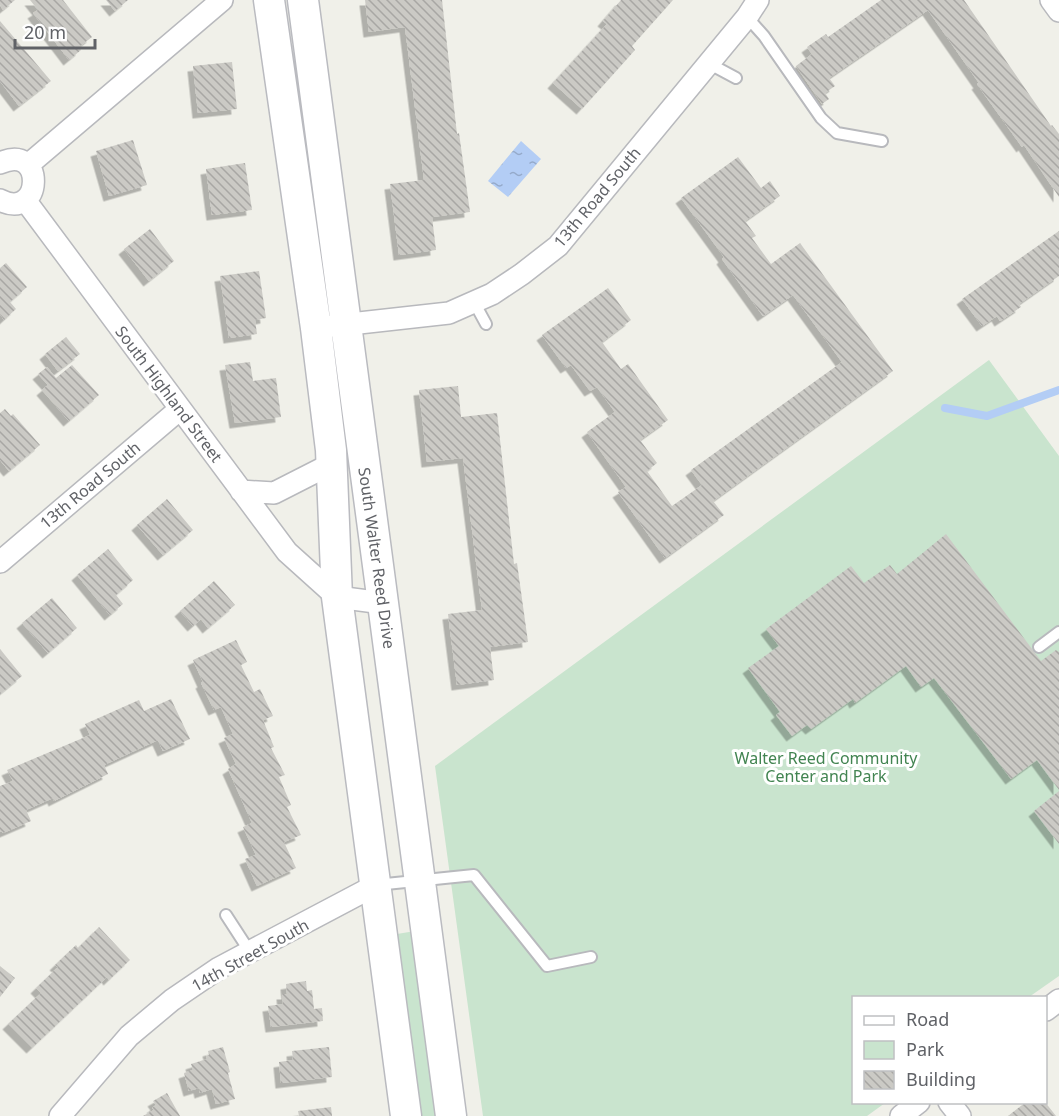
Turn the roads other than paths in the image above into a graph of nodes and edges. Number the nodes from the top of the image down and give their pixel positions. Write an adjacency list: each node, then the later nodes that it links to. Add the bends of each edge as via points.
1 (222, 0): 11 (street)
2 (269, 0): 17 (main road, South Walter Reed Drive)
3 (303, 0): 15 (main road, South Walter Reed Drive)
4 (1051, 0): 6 (street)
5 (752, 8): 7 (street, 13th Road South); 9 (lane, via 764,36 821,118 837,133)
6 (1059, 11)
7 (708, 63): 8 (lane); 14 (street, 13th Road South, via 558,246 492,294)
8 (736, 78)
9 (882, 141)
10 (0, 163): 11 (street, via 15,159)
11 (28, 165): 13 (street, via 35,183)
12 (0, 200): 13 (street, via 12,204)
13 (25, 200): 18 (street, South Highland Street)
14 (474, 302): 15 (street, 13th Road South, via 449,313); 16 (lane)
15 (346, 324): 17 (street, 13th Road South); 23 (main road, South Walter Reed Drive)
16 (486, 324)
17 (316, 328): 19 (main road, South Walter Reed Drive)
18 (180, 408): 20 (street, South Highland Street); 21 (street, 13th Road South)
19 (331, 464): 20 (street, via 274,493); 22 (main road, South Walter Reed Drive)
20 (241, 490): 22 (street, South Highland Street, via 287,552)
21 (0, 562)
22 (337, 597): 23 (street); 27 (main road, South Walter Reed Drive)
23 (383, 603): 26 (main road, South Walter Reed Drive)
24 (1059, 632): 25 (lane)
25 (1039, 647)
26 (420, 881): 27 (lane); 30 (lane, via 474,875 547,966); 37 (main road, South Walter Reed Drive)
27 (376, 885): 29 (street, 14th Street South); 36 (main road, South Walter Reed Drive)
28 (226, 915): 29 (lane)
29 (250, 952): 35 (street, 14th Street South, via 172,1000 129,1036)
30 (591, 957)
31 (1059, 1000): 32 (street)
32 (1047, 1009)
33 (916, 1104): 38 (street)
34 (951, 1104): 39 (street)
35 (60, 1116)
36 (406, 1116)
37 (451, 1116)
38 (901, 1116)
39 (960, 1116)

